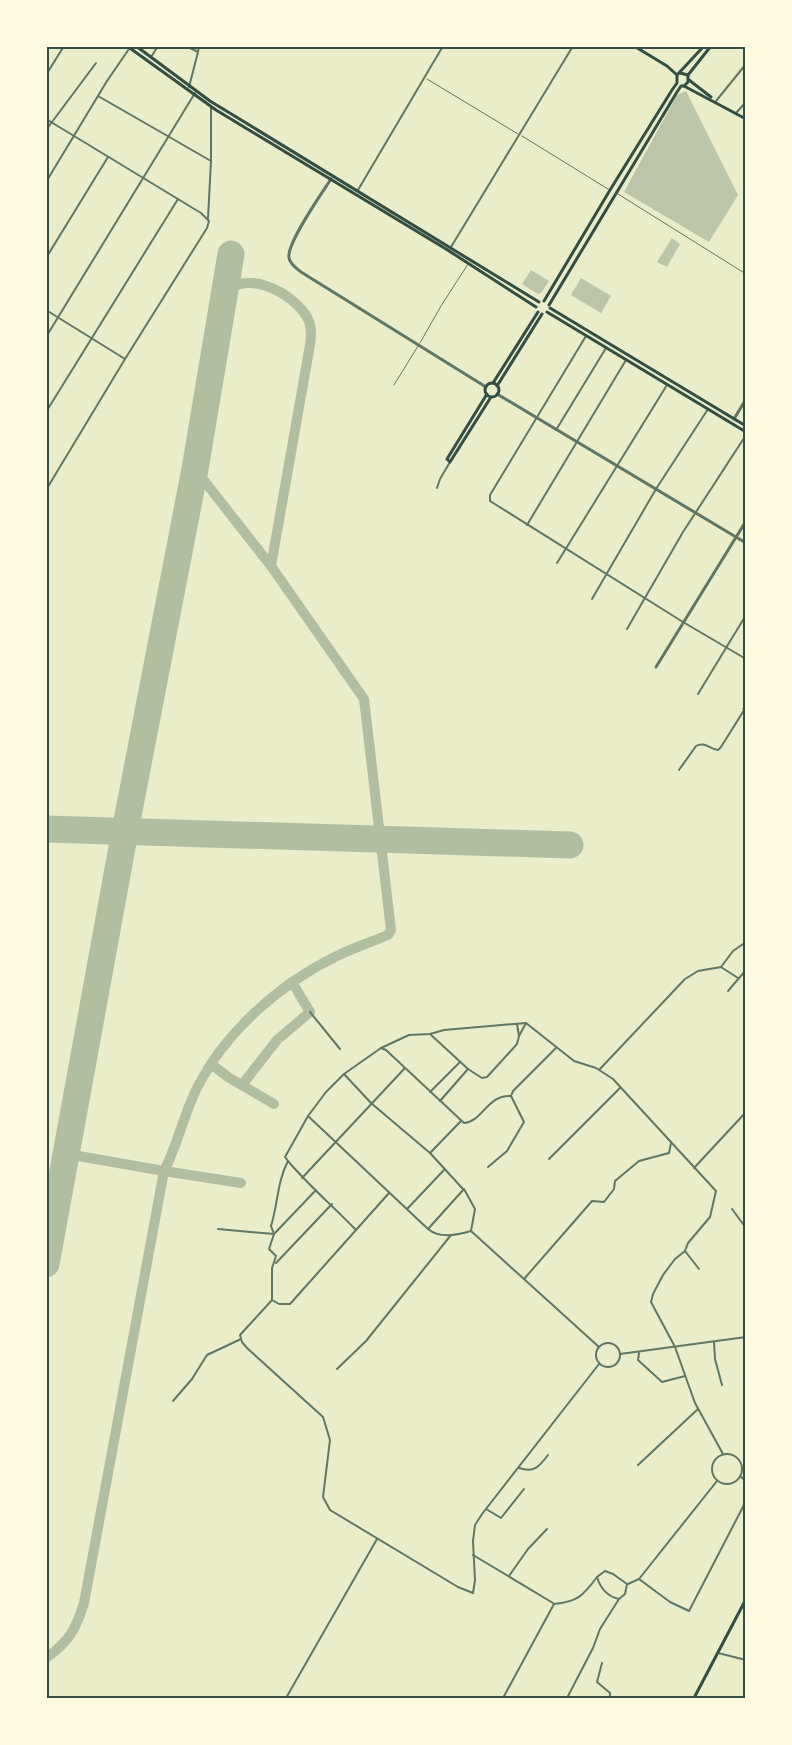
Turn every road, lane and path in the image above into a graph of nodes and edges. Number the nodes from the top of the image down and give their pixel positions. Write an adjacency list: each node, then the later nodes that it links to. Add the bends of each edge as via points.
1 (64, 46): 16 (street)
2 (136, 46): 13 (main road)
3 (158, 46): 13 (street)
4 (186, 46): 12 (street)
5 (199, 46): 12 (street)
6 (443, 46): 18 (street)
7 (573, 46): 35 (street)
8 (634, 46): 17 (main road)
9 (704, 46): 17 (main road)
10 (711, 46): 19 (main road)
11 (129, 47): 24 (street); 25 (main road)
12 (198, 52): 22 (street)
13 (151, 57): 22 (main road)
14 (96, 63): 32 (street)
15 (746, 64): 26 (street)
16 (47, 74)
17 (678, 74): 19 (main road); 20 (main road)
18 (424, 77): 35 (lane); 42 (street)
19 (688, 78): 21 (main road); 26 (main road)
20 (676, 83): 21 (main road); 43 (main road)
21 (682, 86): 26 (main road); 44 (main road)
22 (189, 87): 23 (main road)
23 (196, 91): 25 (street); 42 (main road)
24 (98, 96): 34 (street); 36 (street)
25 (193, 96): 28 (main road); 36 (street)
26 (716, 101): 29 (main road)
27 (746, 102): 29 (street)
28 (211, 107): 38 (street); 40 (main road)
29 (736, 112): 31 (main road)
30 (46, 119): 32 (street)
31 (746, 119)
32 (51, 122): 33 (street); 34 (street)
33 (46, 130)
34 (75, 135): 37 (street); 41 (street)
35 (519, 135): 43 (lane); 47 (street)
36 (167, 137): 38 (street); 39 (street)
37 (108, 157): 39 (street); 48 (street)
38 (211, 161): 46 (street)
39 (143, 177): 45 (street); 59 (street)
40 (331, 179): 49 (main road); 63 (street, via 291,246 290,261 301,272)
41 (46, 182)
42 (358, 190): 47 (main road)
43 (610, 190): 44 (main road); 51 (main road)
44 (616, 193): 50 (lane); 54 (main road)
45 (178, 199): 46 (street); 62 (street)
46 (208, 218): 65 (street, via 199,240)
47 (451, 247): 52 (main road)
48 (46, 258)
49 (469, 264): 53 (main road); 63 (lane)
50 (746, 274)
51 (544, 301): 52 (main road); 54 (main road)
52 (539, 302): 53 (main road)
53 (536, 307): 56 (main road)
54 (549, 307): 57 (main road); 77 (main road)
55 (46, 310): 59 (street)
56 (538, 312): 58 (main road); 68 (main road)
57 (548, 312): 58 (main road); 60 (main road)
58 (542, 314): 68 (main road)
59 (58, 318): 61 (street); 62 (street)
60 (586, 336): 64 (main road); 76 (street)
61 (46, 337)
62 (92, 339): 65 (street); 75 (street)
63 (419, 345): 67 (lane); 70 (street)
64 (606, 348): 66 (main road); 79 (street)
65 (125, 359): 86 (street)
66 (626, 360): 69 (main road); 81 (street)
67 (394, 385)
68 (495, 385): 70 (main road); 71 (main road)
69 (667, 385): 74 (main road); 83 (street)
70 (486, 387): 72 (main road)
71 (497, 394): 72 (main road); 76 (street)
72 (489, 396): 82 (main road, via 447,459)
73 (746, 399): 77 (street)
74 (708, 410): 80 (main road); 85 (street)
75 (46, 412)
76 (537, 418): 79 (street); 89 (street, via 490,495 490,501)
77 (734, 419): 78 (main road)
78 (746, 426)
79 (556, 430): 81 (street)
80 (746, 434): 87 (street)
81 (576, 442): 83 (street); 89 (street)
82 (450, 462): 84 (street)
83 (616, 466): 85 (street); 92 (street)
84 (437, 488)
85 (656, 489): 87 (street); 94 (street)
86 (46, 490)
87 (696, 513): 90 (street); 95 (street)
88 (746, 521): 90 (street)
89 (527, 525): 92 (street)
90 (736, 537): 91 (street); 98 (street)
91 (746, 543)
92 (566, 549): 93 (street); 94 (street)
93 (557, 563)
94 (606, 574): 95 (street); 96 (street)
95 (646, 598): 98 (street); 99 (street)
96 (592, 599)
97 (746, 615): 100 (street)
98 (683, 622): 100 (street); 102 (street)
99 (627, 629)
100 (726, 647): 101 (street); 103 (street)
101 (746, 659)
102 (656, 667)
103 (698, 694)
104 (745, 709): 105 (street, via 718,750 705,744 696,746)
105 (679, 770)
106 (746, 942): 107 (street)
107 (721, 967): 109 (street); 122 (street, via 698,971 685,979)
108 (746, 970): 109 (street)
109 (738, 978): 110 (street)
110 (728, 991)
111 (309, 1012): 118 (street)
112 (526, 1023): 113 (street); 115 (street); 117 (street)
113 (517, 1024): 114 (street); 115 (street)
114 (430, 1034): 116 (street, via 409,1035); 119 (street)
115 (519, 1036): 121 (street, via 514,1048 487,1077)
116 (381, 1048): 120 (street); 123 (street)
117 (556, 1048): 122 (street, via 574,1061); 126 (street)
118 (340, 1049)
119 (460, 1062): 121 (street); 125 (street)
120 (405, 1068): 125 (street); 128 (street)
121 (468, 1069): 127 (street)
122 (599, 1070): 124 (street)
123 (344, 1074): 128 (street); 130 (street)
124 (620, 1088): 133 (street); 135 (street)
125 (430, 1092): 127 (street)
126 (511, 1096): 131 (street, via 498,1098 468,1123); 137 (street, via 524,1122 507,1151)
127 (440, 1101): 131 (street)
128 (371, 1103): 132 (street); 134 (street)
129 (746, 1112): 138 (street)
130 (308, 1116): 132 (street); 136 (street, via 285,1156)
131 (460, 1121): 134 (street)
132 (335, 1143): 140 (street); 143 (street)
133 (670, 1143): 138 (street); 157 (street, via 669,1154 639,1161 615,1181 604,1202 592,1201)
134 (430, 1153): 139 (street)
135 (549, 1159)
136 (288, 1161): 140 (street); 152 (street, via 279,1184 271,1226)
137 (488, 1167)
138 (694, 1168): 154 (street, via 716,1191 710,1216)
139 (444, 1169): 141 (street); 145 (street)
140 (302, 1178): 142 (street)
141 (464, 1189): 150 (street); 151 (street, via 475,1209)
142 (316, 1190): 144 (street); 152 (street)
143 (388, 1193): 145 (street); 149 (street)
144 (332, 1204): 149 (street); 155 (street)
145 (407, 1209): 150 (street)
146 (732, 1209): 147 (street)
147 (746, 1228)
148 (219, 1229): 152 (street)
149 (355, 1229): 158 (street, via 290,1304)
150 (428, 1229): 153 (street)
151 (471, 1231): 153 (street); 157 (street)
152 (274, 1234): 155 (street, via 269,1249 276,1256)
153 (451, 1235): 167 (street, via 366,1341)
154 (685, 1251): 156 (street); 163 (street, via 663,1275 651,1302)
155 (272, 1268): 158 (street)
156 (699, 1269)
157 (524, 1279): 162 (street)
158 (272, 1300): 160 (street, via 240,1335)
159 (746, 1337): 161 (street)
160 (241, 1339): 170 (street, via 207,1355); 183 (street, via 323,1417 330,1440 323,1497 330,1509)
161 (714, 1342): 163 (street); 169 (street)
162 (599, 1347): 165 (street, via 615,1344); 166 (street)
163 (675, 1347): 164 (street); 168 (street)
164 (639, 1352): 165 (street); 168 (street, via 638,1360 662,1382)
165 (620, 1354): 166 (street, via 616,1365)
166 (599, 1364): 175 (street)
167 (338, 1369)
168 (685, 1376): 171 (street)
169 (722, 1385)
170 (173, 1401)
171 (698, 1409): 172 (street); 174 (street)
172 (723, 1454): 176 (street, via 737,1457 743,1469); 177 (street, via 712,1468)
173 (548, 1455): 175 (street, via 538,1468)
174 (638, 1465)
175 (518, 1468): 181 (street)
176 (741, 1477): 177 (street, via 730,1485); 178 (street)
177 (717, 1481): 187 (street)
178 (746, 1481)
179 (524, 1489): 181 (street, via 501,1518)
180 (746, 1501): 187 (street, via 689,1611)
181 (486, 1509): 184 (street, via 476,1525)
182 (547, 1529): 185 (street)
183 (377, 1539): 184 (street, via 472,1593); 195 (street)
184 (473, 1555): 185 (street)
185 (509, 1576): 191 (street)
186 (597, 1577): 188 (street, via 605,1571); 189 (street, via 599,1585 612,1598); 191 (street, via 578,1598)
187 (639, 1579): 188 (street)
188 (627, 1584): 189 (street)
189 (619, 1599): 197 (street)
190 (746, 1599): 192 (main road)
191 (554, 1604): 196 (street)
192 (718, 1653): 193 (street); 199 (main road)
193 (746, 1660)
194 (603, 1664): 198 (street, via 597,1682)
195 (286, 1698)
196 (503, 1698)
197 (567, 1698)
198 (610, 1698)
199 (694, 1698)

